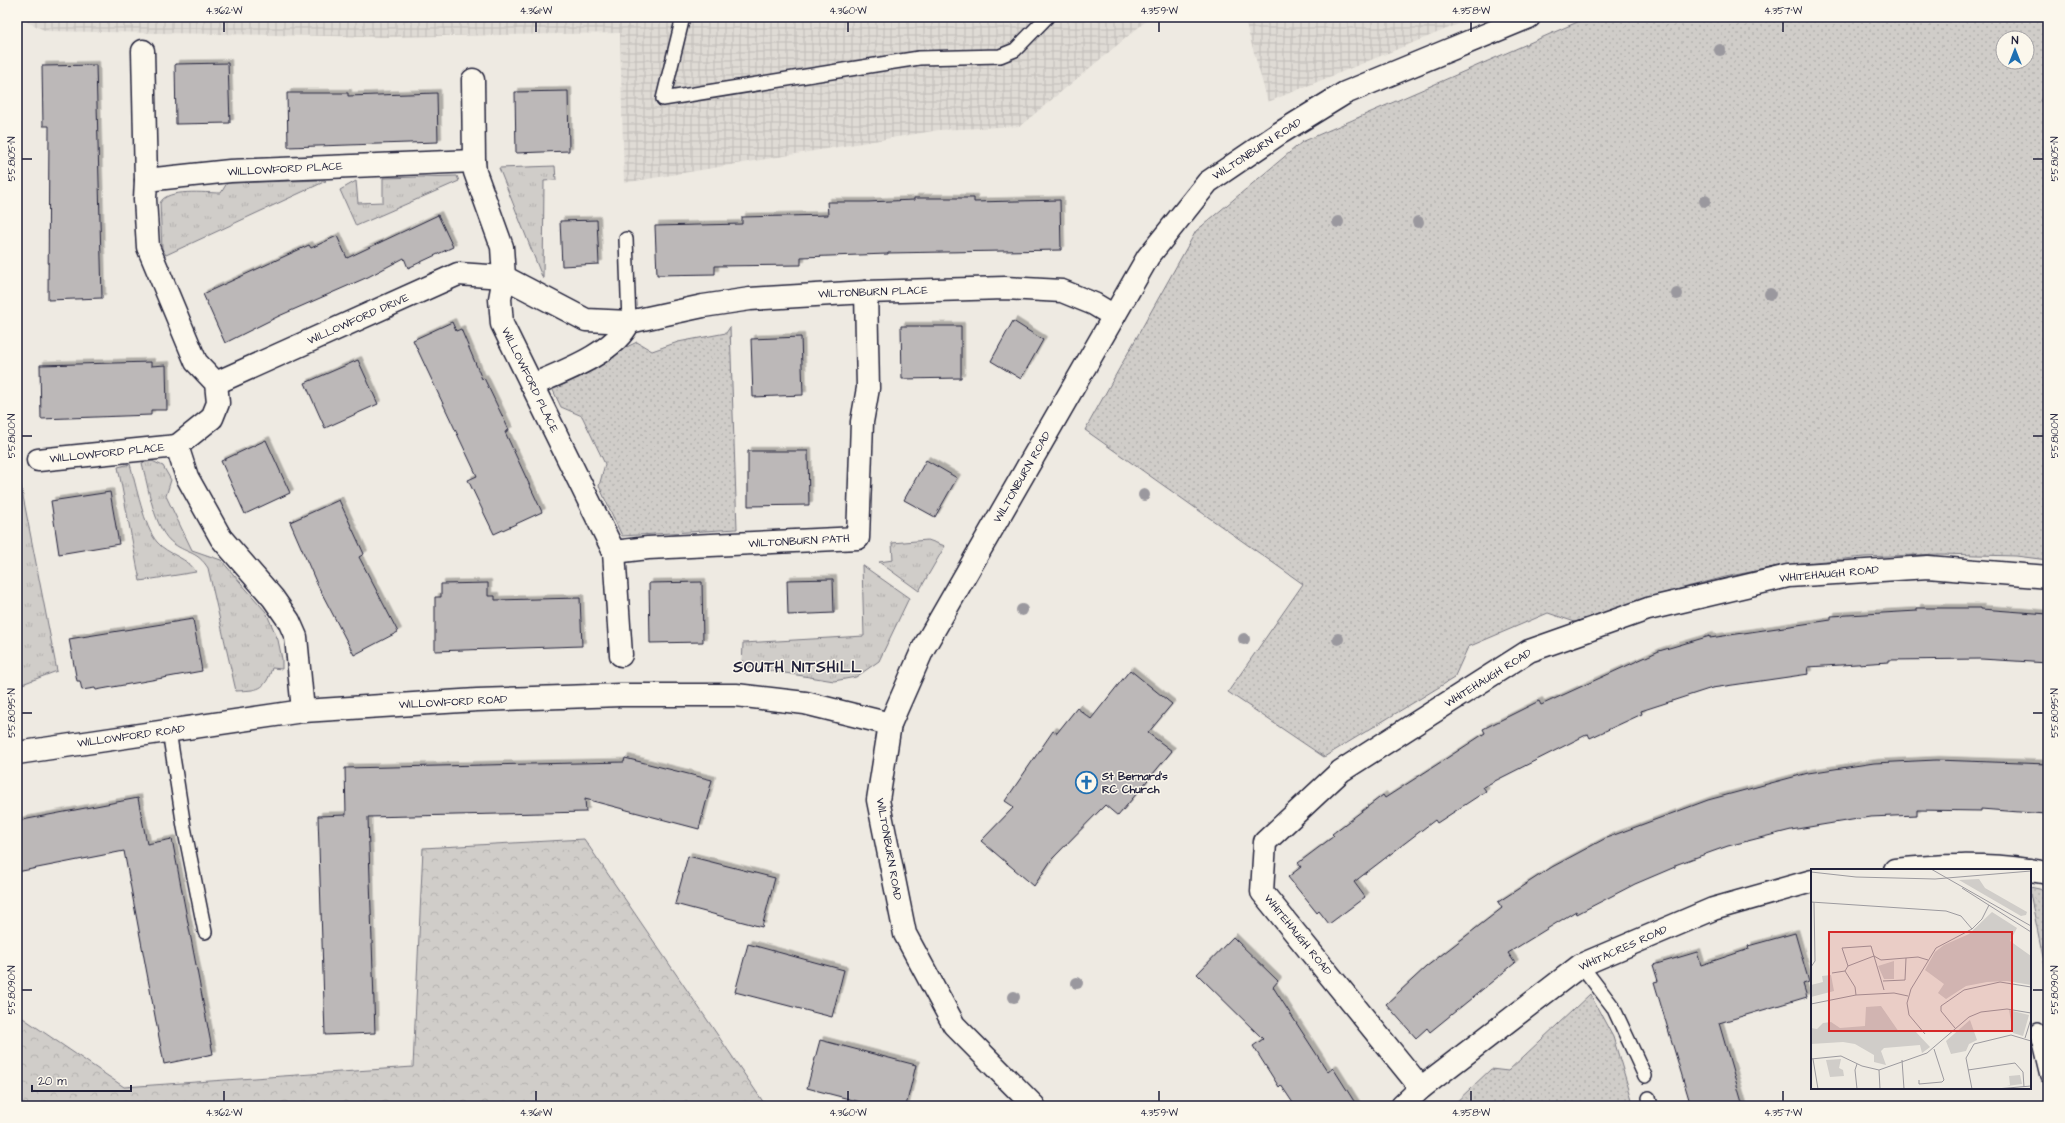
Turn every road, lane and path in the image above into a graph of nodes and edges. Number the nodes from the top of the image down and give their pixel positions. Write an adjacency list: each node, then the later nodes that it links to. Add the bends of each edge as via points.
1 (683, 17): 2 (lane, via 663,99 919,58 1000,56 1015,50)
2 (1047, 17)
3 (1529, 17): 11 (street, WILTONBURN ROAD, via 1345,93 1208,182 1148,257)
4 (143, 50): 7 (street)
5 (473, 80): 6 (street)
6 (474, 161): 7 (street, WILLOWFORD PLACE, via 230,171); 9 (street, WILLOWFORD PLACE, via 475,172 502,247)
7 (146, 180): 13 (street, via 148,247 196,362)
8 (626, 239): 12 (lane)
9 (504, 277): 12 (street, WILTONBURN PLACE, via 586,320); 13 (street, WILLOWFORD DRIVE, via 458,274); 14 (street, WILLOWFORD PLACE, via 500,299 502,324)
10 (866, 292): 11 (street, WILTONBURN PLACE, via 1005,288 1062,291 1094,304); 12 (street, WILTONBURN PLACE, via 750,299); 17 (street, WILTONBURN PATH, via 868,388 862,422 858,538 648,548)
11 (1114, 316): 21 (street, WILTONBURN ROAD, via 923,649)
12 (629, 322): 14 (street, via 625,332 617,340 580,363)
13 (216, 383): 15 (street, WILLOWFORD PLACE, via 218,403 212,418)
14 (532, 385): 17 (street, WILLOWFORD PLACE)
15 (176, 446): 16 (street, WILLOWFORD PLACE); 20 (street, WILLOWFORD PLACE, via 187,478 221,538 274,598 289,621 296,637)
16 (38, 460)
17 (614, 552): 19 (street, WILLOWFORD PLACE)
18 (2048, 577): 34 (street, WHITEHAUGH ROAD, via 1928,567 1788,576 1648,609 1528,651 1341,772 1265,842 1262,892)
19 (621, 655)
20 (303, 711): 21 (street, WILLOWFORD ROAD, via 492,700 736,694 805,703); 22 (street, WILLOWFORD ROAD)
21 (890, 724): 35 (street, WILTONBURN ROAD, via 878,800 905,934 954,1024)
22 (169, 730): 23 (street, WILLOWFORD ROAD); 29 (lane, via 184,827)
23 (17, 753)
24 (1902, 869): 25 (street)
25 (2020, 869)
26 (2031, 871): 27 (street)
27 (2048, 873)
28 (1811, 881): 30 (street, WHITACRES ROAD, via 1712,909)
29 (205, 932)
30 (1581, 965): 32 (lane, via 1613,1007); 34 (street, WHITACRES ROAD)
31 (2037, 1030): 33 (lane)
32 (1645, 1076)
33 (2048, 1076)
34 (1421, 1088): 36 (street, WHITACRES ROAD)
35 (1034, 1106)
36 (1402, 1106)

